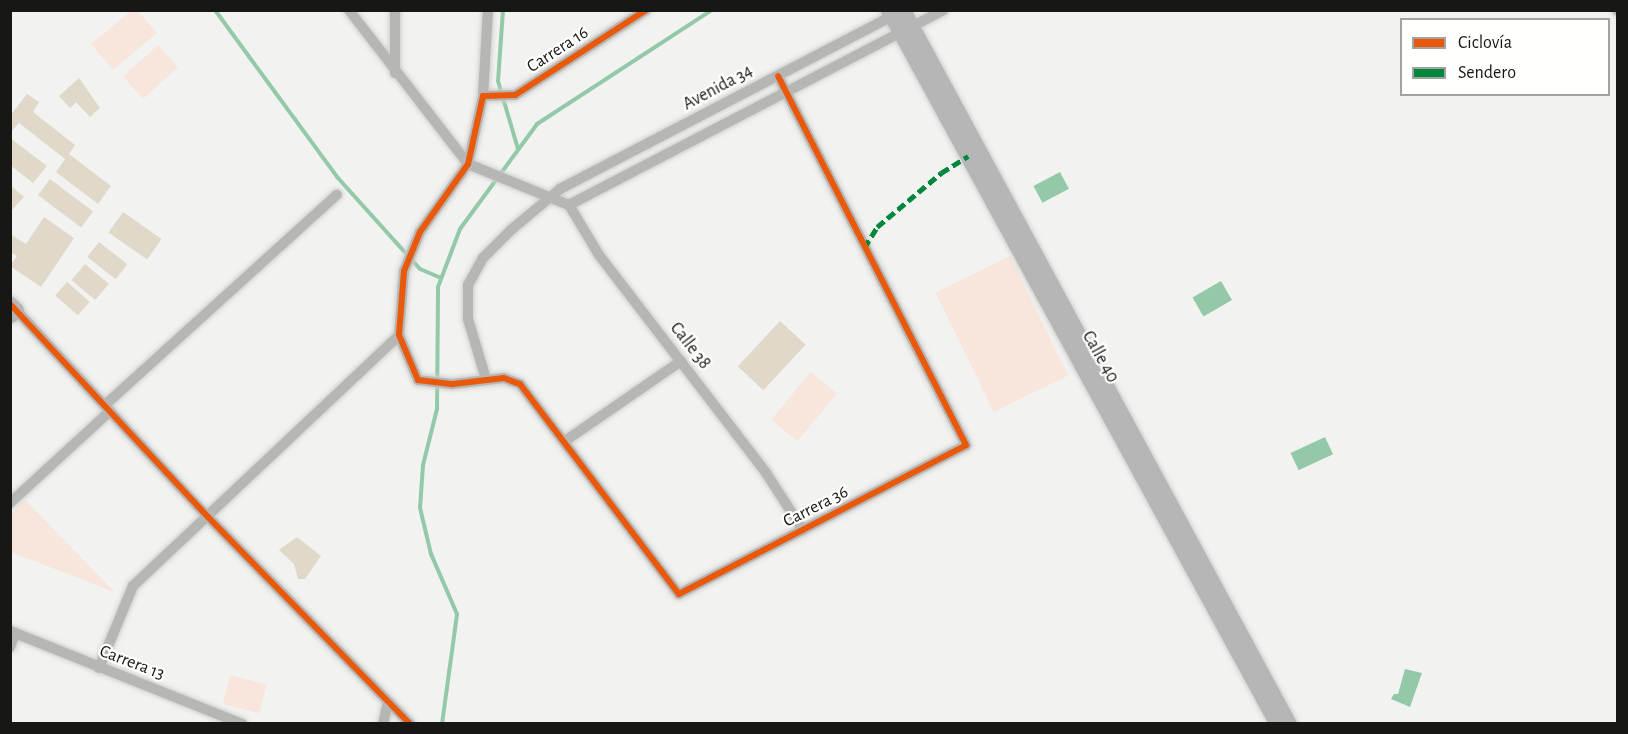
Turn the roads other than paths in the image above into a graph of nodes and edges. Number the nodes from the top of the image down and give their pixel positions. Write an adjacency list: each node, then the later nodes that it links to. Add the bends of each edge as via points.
1 (349, 10): 8 (street)
2 (395, 10): 8 (street)
3 (488, 10): 11 (street)
4 (646, 10): 11 (street, Carrera 16, via 515,95)
5 (943, 10): 7 (street, Avenida 34)
6 (898, 12): 7 (main road, Calle 40); 9 (street, Avenida 34)
7 (906, 29): 10 (street, Avenida 34); 25 (main road, Calle 40)
8 (395, 74): 12 (street)
9 (778, 76): 10 (street); 14 (street, Avenida 34)
10 (785, 91): 15 (street, Avenida 34); 24 (street, Carrera 36, via 966,445)
11 (489, 96): 12 (street)
12 (471, 166): 14 (street); 17 (street, via 418,236 405,268)
13 (337, 195): 20 (street)
14 (546, 197): 15 (street); 19 (street, Avenida 34, via 483,258 468,285 468,319)
15 (568, 205): 18 (street, Calle 38, via 599,255)
16 (12, 310): 20 (street)
17 (399, 335): 19 (street, via 418,380 453,384); 23 (street)
18 (681, 361): 21 (street); 24 (street, Calle 38, via 766,473)
19 (486, 379): 21 (street, via 504,378 520,384)
20 (107, 408): 22 (street); 23 (street)
21 (565, 441): 24 (street, Carrera 36, via 679,594)
22 (10, 503)
23 (208, 517): 28 (street, via 133,586); 29 (street)
24 (803, 530)
25 (1225, 614): 34 (main road, Calle 40); 35 (main road, Calle 40)
26 (13, 632): 27 (street); 28 (street, Carrera 13)
27 (10, 647)
28 (99, 668): 30 (street, Carrera 13)
29 (388, 703): 32 (street); 33 (street)
30 (220, 719): 31 (street, Carrera 13)
31 (242, 723)
32 (384, 723)
33 (410, 723)
34 (1277, 723)
35 (1289, 723)

